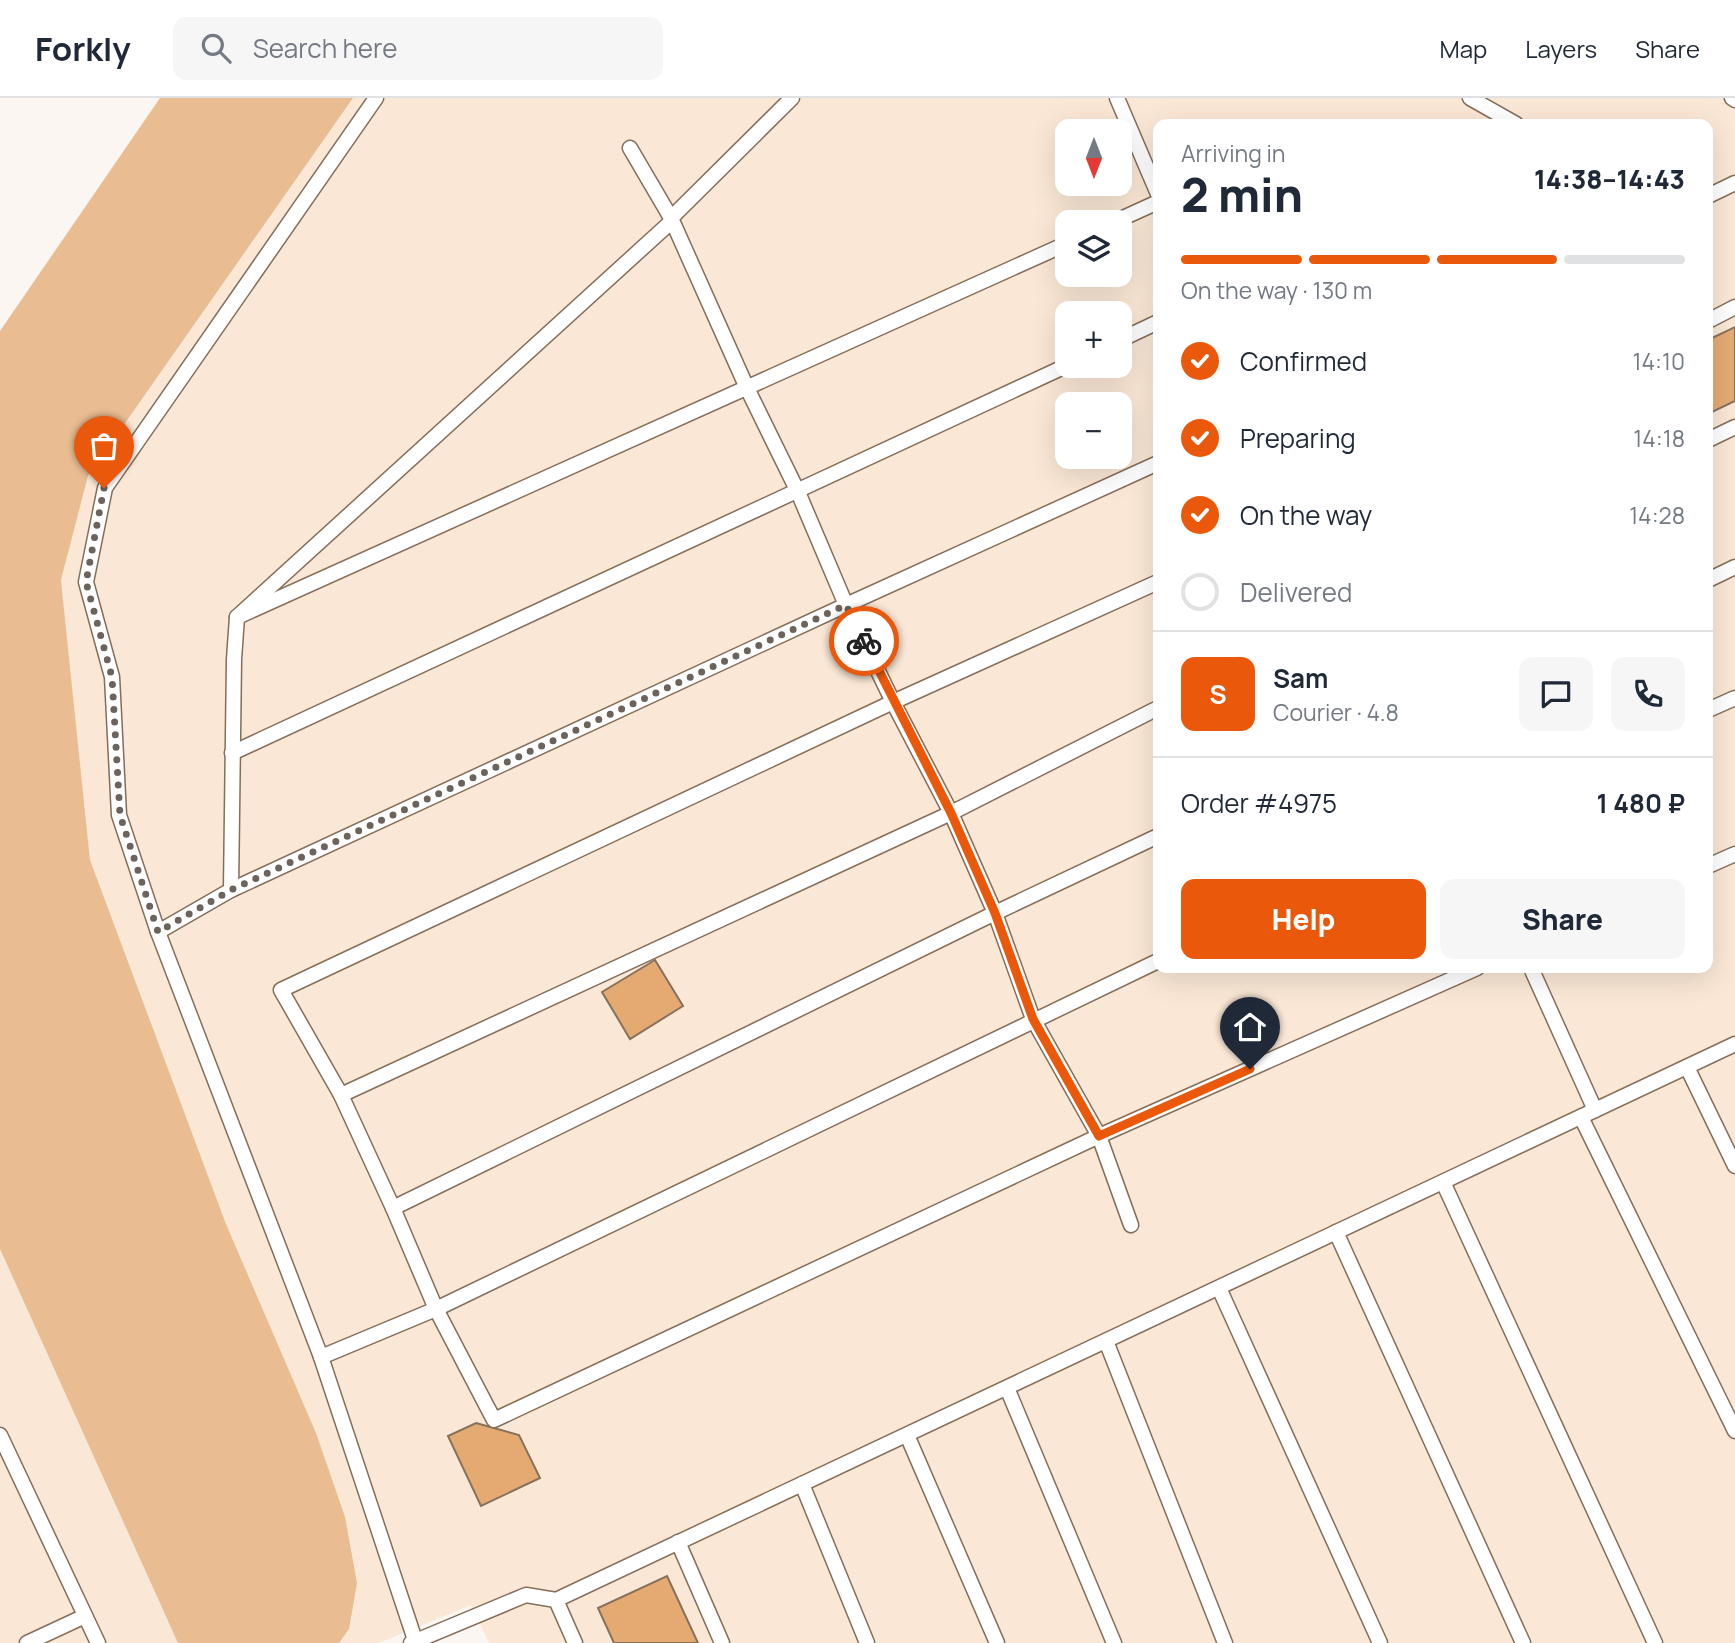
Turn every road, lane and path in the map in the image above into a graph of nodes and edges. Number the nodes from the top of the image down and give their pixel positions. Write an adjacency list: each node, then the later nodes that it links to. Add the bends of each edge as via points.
1 (376, 98): 40 (lane, via 104,488 86,582 112,677 120,815)
2 (792, 98): 12 (lane)
3 (1117, 98): 7 (lane)
4 (1470, 98): 5 (lane)
5 (1507, 119)
6 (630, 148): 12 (lane)
7 (1153, 182)
8 (1735, 183): 9 (lane)
9 (1713, 194)
10 (1153, 204): 11 (lane)
11 (1132, 214)
12 (671, 219): 19 (lane); 28 (lane)
13 (1055, 249): 19 (lane)
14 (1735, 307): 15 (lane)
15 (1713, 318)
16 (1153, 324): 17 (lane)
17 (1132, 334)
18 (1055, 371): 23 (lane)
19 (747, 388): 23 (lane); 28 (lane)
20 (1735, 427): 21 (lane)
21 (1713, 438)
22 (1153, 465): 27 (lane)
23 (798, 492): 27 (lane); 33 (lane)
24 (1735, 567): 25 (lane)
25 (1713, 578)
26 (1153, 584): 30 (lane)
27 (846, 605): 30 (lane); 38 (lane)
28 (237, 617): 33 (lane)
29 (1735, 698): 31 (lane)
30 (893, 702): 34 (lane); 47 (lane, via 281,990)
31 (1713, 708)
32 (1153, 711): 34 (lane)
33 (232, 753): 38 (lane)
34 (951, 813): 39 (lane); 47 (lane)
35 (1153, 838): 39 (lane)
36 (1735, 854): 37 (lane)
37 (1713, 864)
38 (231, 890): 40 (lane)
39 (995, 913): 44 (lane); 53 (lane)
40 (158, 932): 59 (lane)
41 (1153, 963): 44 (lane)
42 (1467, 973): 50 (lane)
43 (1533, 973): 48 (lane)
44 (1033, 1019): 50 (lane); 57 (lane)
45 (1735, 1044): 46 (lane)
46 (1687, 1067): 48 (lane); 51 (lane)
47 (341, 1095): 53 (lane)
48 (1595, 1110): 49 (lane)
49 (1581, 1117): 52 (lane); 61 (lane)
50 (1099, 1136): 54 (lane); 57 (lane, via 494,1420)
51 (1735, 1166)
52 (1443, 1182): 55 (lane); 79 (lane)
53 (393, 1208): 57 (lane)
54 (1131, 1225)
55 (1336, 1232): 56 (lane); 78 (lane)
56 (1219, 1288): 58 (lane); 77 (lane)
57 (436, 1308): 59 (lane)
58 (1106, 1341): 60 (lane); 76 (lane)
59 (321, 1357): 68 (lane)
60 (1007, 1388): 62 (lane); 75 (lane)
61 (1735, 1431)
62 (907, 1434): 64 (lane); 74 (lane)
63 (0, 1435): 67 (lane)
64 (802, 1484): 65 (lane); 73 (lane)
65 (678, 1542): 66 (lane); 72 (lane)
66 (556, 1600): 68 (lane, via 526,1595); 71 (lane)
67 (85, 1616): 69 (lane); 70 (lane)
68 (414, 1642)
69 (27, 1643)
70 (98, 1643)
71 (575, 1643)
72 (722, 1643)
73 (867, 1643)
74 (997, 1643)
75 (1114, 1643)
76 (1226, 1643)
77 (1380, 1643)
78 (1523, 1643)
79 (1655, 1643)

